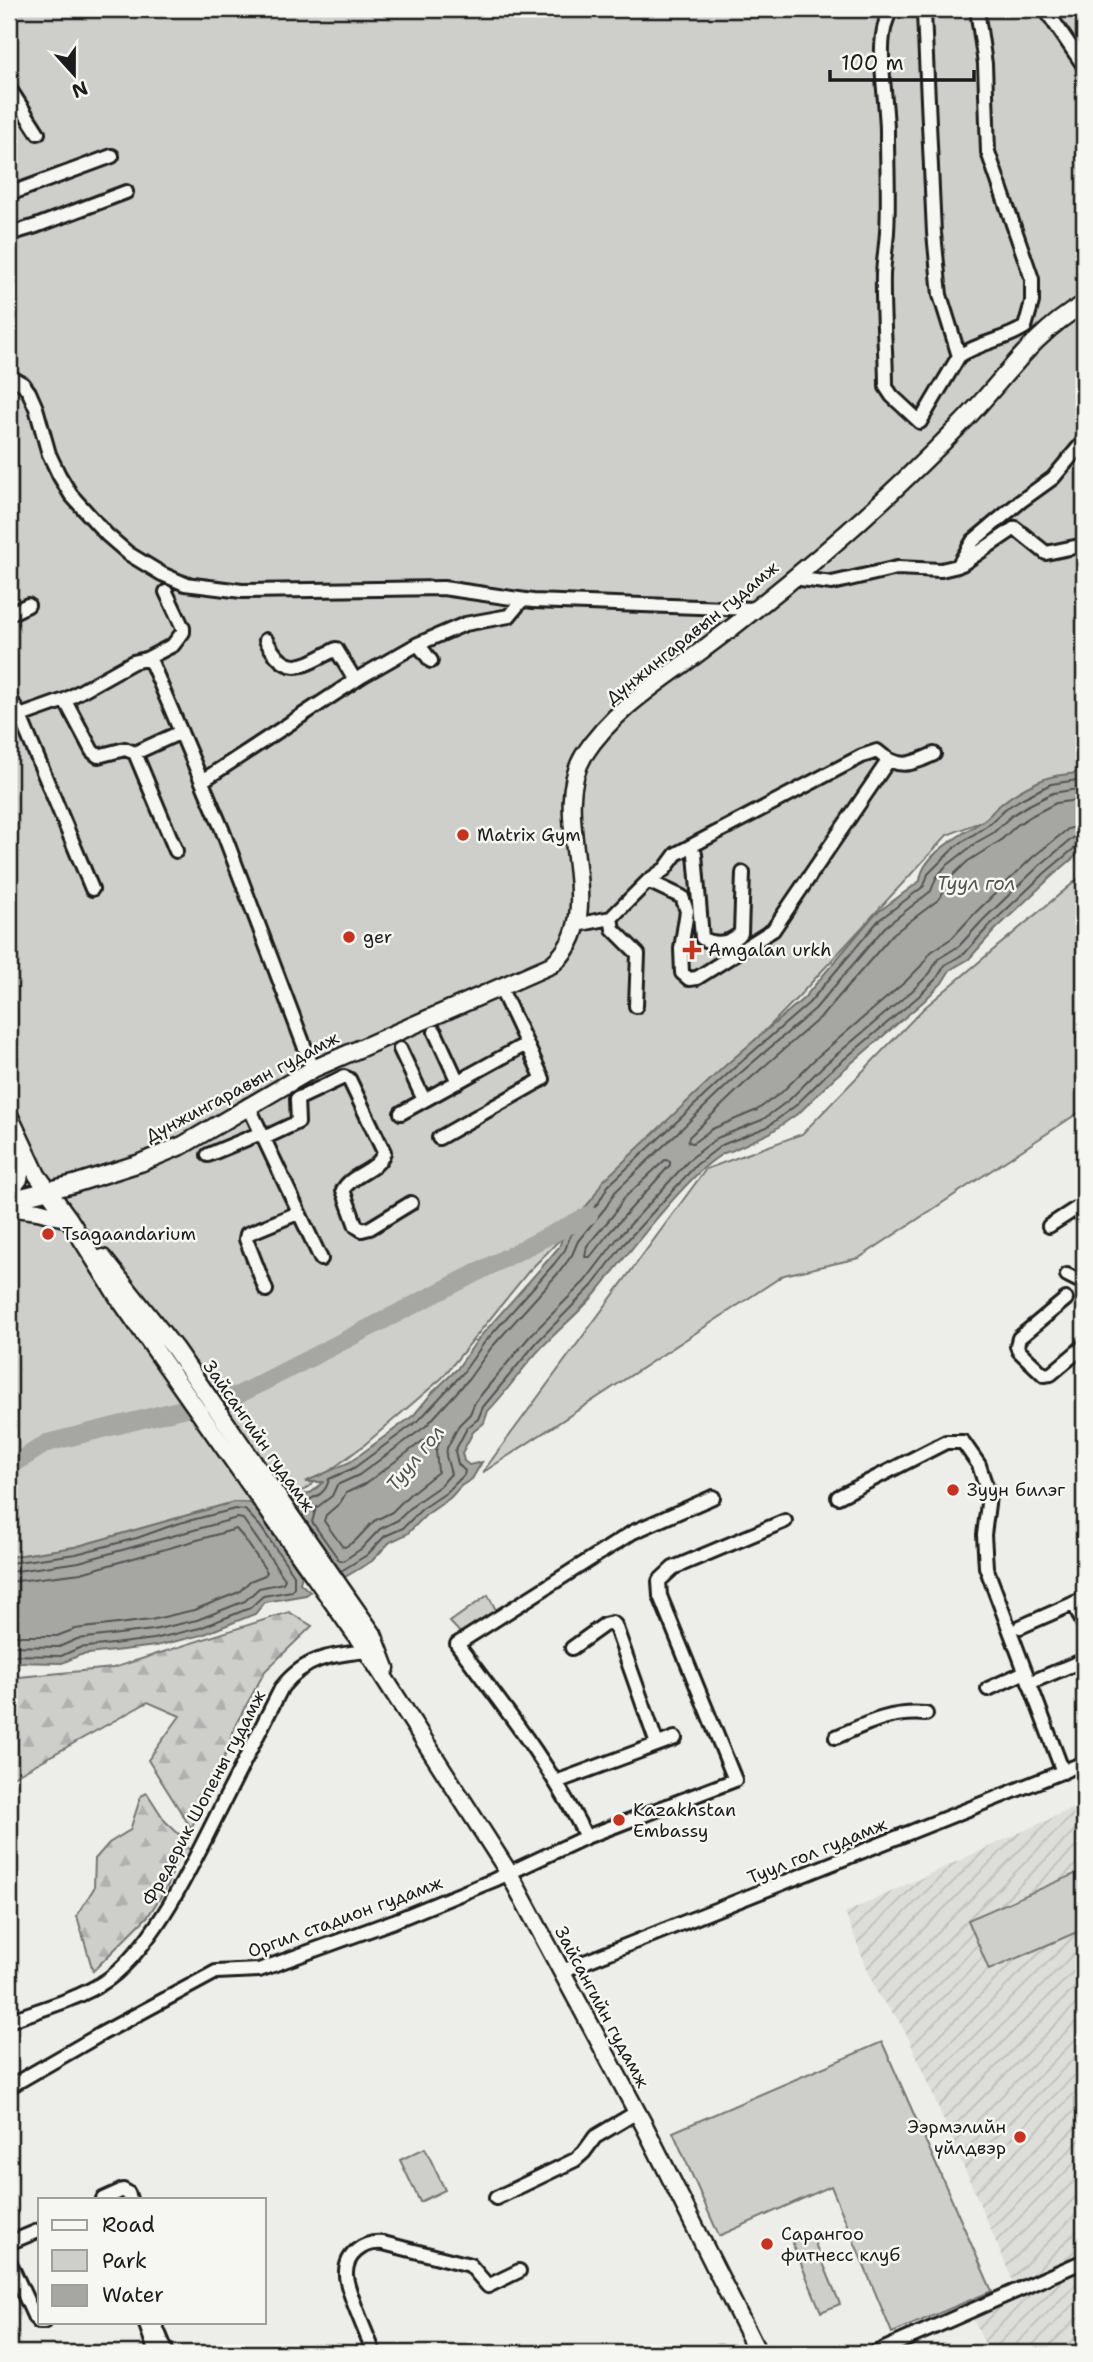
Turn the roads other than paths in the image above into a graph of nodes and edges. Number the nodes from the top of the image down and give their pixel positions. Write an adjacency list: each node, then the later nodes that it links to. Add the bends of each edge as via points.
1 (892, 9): 14 (street, via 882,57 887,131 886,387 920,422)
2 (921, 9): 14 (street, via 940,295)
3 (977, 9): 13 (street, via 985,64 988,152 1032,279)
4 (1045, 9): 5 (street)
5 (1084, 66)
6 (9, 88): 7 (street)
7 (38, 132)
8 (112, 156): 10 (street)
9 (126, 192): 11 (street)
10 (9, 194)
11 (9, 234)
12 (1084, 304): 13 (main road, Дүнжингаравын гудамж)
13 (1031, 332): 14 (street, Дүнжингаравын гудамж, via 1017,332); 19 (main road, Дүнжингаравын гудамж, via 962,423 862,520)
14 (959, 356)
15 (9, 377): 21 (street, via 29,392 49,454 71,495 118,544 177,581 242,591 443,588)
16 (1084, 442): 18 (street, via 1053,478 973,541)
17 (1084, 545): 18 (street, via 1046,553 1015,528)
18 (958, 566): 19 (street, via 897,568 832,583)
19 (793, 578): 23 (main road, Дүнжингаравын гудамж)
20 (166, 592): 27 (street, via 183,632 173,645)
21 (522, 600): 23 (street); 26 (street, via 506,618 465,624)
22 (28, 605): 24 (street)
23 (753, 609): 44 (main road, Дүнжингаравын гудамж, via 629,703 585,754 578,767 572,804 579,891)
24 (9, 614)
25 (267, 640): 29 (street, via 276,659 292,666 303,666 336,649)
26 (418, 644): 28 (street); 29 (street)
27 (146, 659): 31 (street); 33 (street)
28 (431, 661)
29 (355, 680): 37 (street)
30 (9, 696): 32 (street)
31 (65, 700): 32 (street); 34 (street, via 95,754 125,749)
32 (20, 716): 42 (street)
33 (181, 732): 34 (street); 37 (street)
34 (135, 753): 38 (street)
35 (934, 754): 36 (street, via 907,764)
36 (888, 761): 41 (street, via 875,751 839,768 676,854); 41 (street, via 773,930 697,978 682,973 688,911 682,897)
37 (202, 781): 50 (street)
38 (176, 850)
39 (695, 854): 40 (street, via 702,938 711,943 725,943 741,933)
40 (743, 873)
41 (648, 881): 43 (street)
42 (92, 889)
43 (611, 918): 44 (street); 46 (street, via 613,929 638,954)
44 (576, 925): 45 (main road, Дүнжингаравын гудамж, via 560,958)
45 (500, 987): 48 (street); 50 (main road, Дүнжингаравын гудамж)
46 (636, 1006)
47 (435, 1031): 51 (street)
48 (526, 1044): 51 (street); 57 (street, via 543,1079)
49 (400, 1049): 52 (street)
50 (313, 1069): 53 (main road, Дүнжингаравын гудамж)
51 (458, 1082): 52 (street)
52 (424, 1100): 54 (street)
53 (248, 1105): 56 (street); 60 (main road, Дүнжингаравын гудамж, via 183,1144)
54 (401, 1113)
55 (9, 1115): 58 (main road, Зайсангийн гудамж)
56 (263, 1135): 59 (street); 63 (street, via 298,1122 297,1099 344,1077 349,1079 384,1152 377,1165 343,1191 356,1226 370,1228); 65 (street)
57 (439, 1138)
58 (25, 1151): 60 (main road, Зайсангийн гудамж); 61 (main road, via 19,1179)
59 (208, 1155)
60 (49, 1191): 62 (main road, Дүнжингаравын гудамж); 67 (main road, Зайсангийн гудамж)
61 (9, 1192)
62 (9, 1200)
63 (411, 1203)
64 (9, 1206): 67 (main road)
65 (298, 1213): 69 (street); 72 (street, via 247,1234)
66 (1084, 1218): 68 (street, via 1077,1208)
67 (69, 1219): 79 (main road, Зайсангийн гудамж, via 118,1297 168,1353)
68 (1048, 1226)
69 (321, 1259)
70 (1067, 1275): 71 (street)
71 (1084, 1280)
72 (266, 1290)
73 (1066, 1299): 74 (street, via 1019,1338 1017,1346 1044,1375)
74 (1084, 1346)
75 (713, 1497): 94 (street, via 633,1532 457,1644)
76 (838, 1497): 85 (street, via 946,1442 964,1441 979,1465 989,1496 986,1567)
77 (785, 1521): 95 (street, Оргил стадион гудамж, via 673,1569 659,1581 660,1596 735,1780)
78 (1079, 1601): 80 (street); 81 (street)
79 (351, 1615): 83 (main road, Зайсангийн гудамж); 87 (main road, Зайсангийн гудамж, via 373,1634)
80 (1084, 1626)
81 (1020, 1627)
82 (572, 1648): 91 (street, via 604,1625 615,1625)
83 (367, 1651): 87 (main road, Зайсангийн гудамж); 98 (street, Фредерик Шопены гудамж, via 310,1662 282,1687 187,1873 134,1955 95,1988)
84 (1084, 1660): 85 (street)
85 (1027, 1677): 86 (street); 93 (street)
86 (988, 1689)
87 (394, 1690): 96 (main road, Зайсангийн гудамж)
88 (926, 1714): 89 (street, via 888,1715)
89 (836, 1737)
90 (675, 1738): 91 (street)
91 (657, 1744): 94 (street)
92 (1084, 1763): 93 (street, Туул гол гудамж)
93 (1063, 1772): 97 (street, Туул гол гудамж)
94 (556, 1783): 95 (street)
95 (586, 1837): 96 (street, Оргил стадион гудамж)
96 (509, 1873): 97 (main road, Зайсангийн гудамж); 99 (street, Оргил стадион гудамж, via 259,1970 216,1972)
97 (562, 1971): 100 (main road, Зайсангийн гудамж)
98 (9, 2021)
99 (9, 2087)
100 (637, 2112): 103 (street, via 595,2137 575,2160); 112 (main road, Зайсангийн гудамж)
101 (105, 2198): 102 (street, via 123,2190)
102 (130, 2198)
103 (496, 2198)
104 (38, 2231): 105 (street)
105 (9, 2243)
106 (9, 2261): 109 (street)
107 (1084, 2261): 118 (street)
108 (519, 2271): 115 (street, via 488,2286 470,2265 371,2242 348,2262 346,2277)
109 (38, 2321)
110 (146, 2324): 113 (street)
111 (155, 2324): 114 (street)
112 (747, 2332): 116 (main road); 117 (main road, Зайсангийн гудамж)
113 (156, 2353)
114 (167, 2353)
115 (374, 2353)
116 (747, 2353)
117 (758, 2353)
118 (875, 2353)

